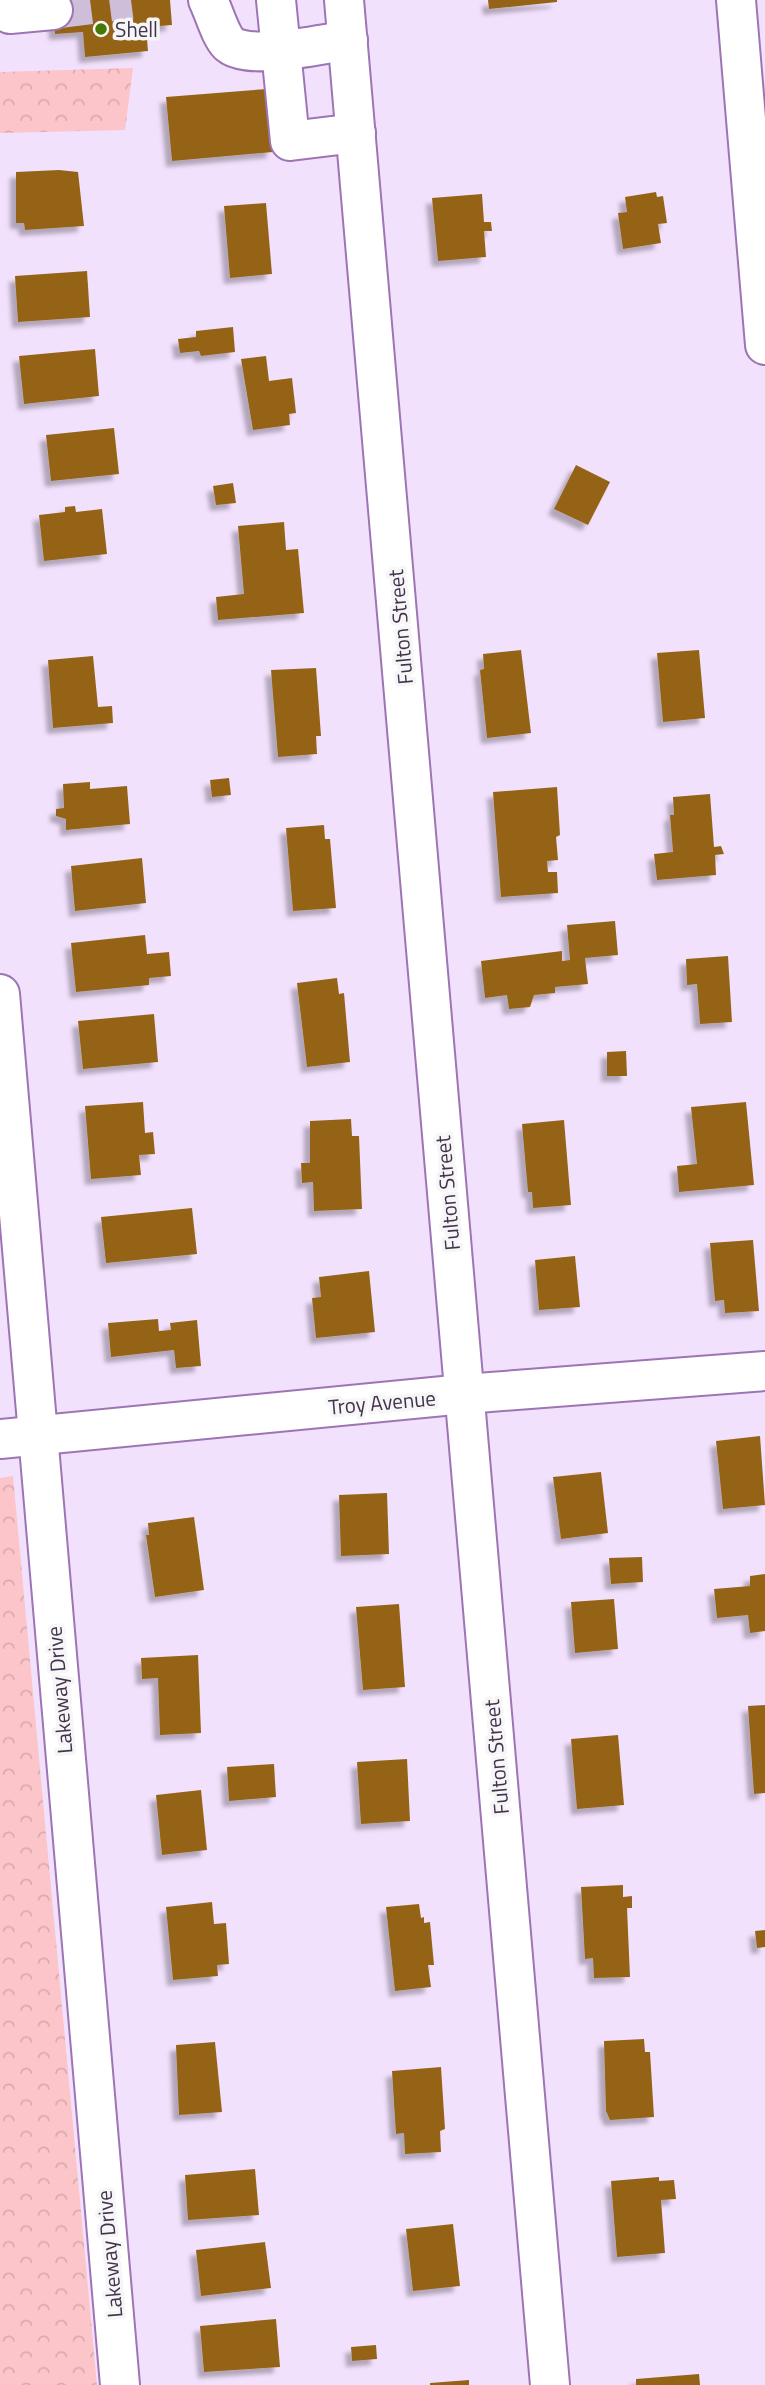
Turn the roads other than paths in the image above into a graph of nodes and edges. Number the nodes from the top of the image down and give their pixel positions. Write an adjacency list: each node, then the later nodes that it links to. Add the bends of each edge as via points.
1 (8, 0): 6 (street, via 10,14)
2 (208, 0): 8 (street, via 229,44 242,51)
3 (276, 0): 8 (street)
4 (344, 0): 7 (street, Fulton Street)
5 (736, 0): 10 (street)
6 (53, 10)
7 (348, 40): 8 (street); 9 (street, Fulton Street)
8 (281, 50): 9 (street, via 290,141)
9 (356, 133): 13 (street, Fulton Street)
10 (765, 345)
11 (0, 994): 14 (street, Lakeway Drive)
12 (765, 1371): 13 (street, Troy Avenue)
13 (464, 1394): 14 (street, Troy Avenue); 17 (street, Fulton Street)
14 (37, 1435): 15 (street, Troy Avenue); 16 (street, Lakeway Drive)
15 (0, 1439)
16 (120, 2385)
17 (550, 2385)

